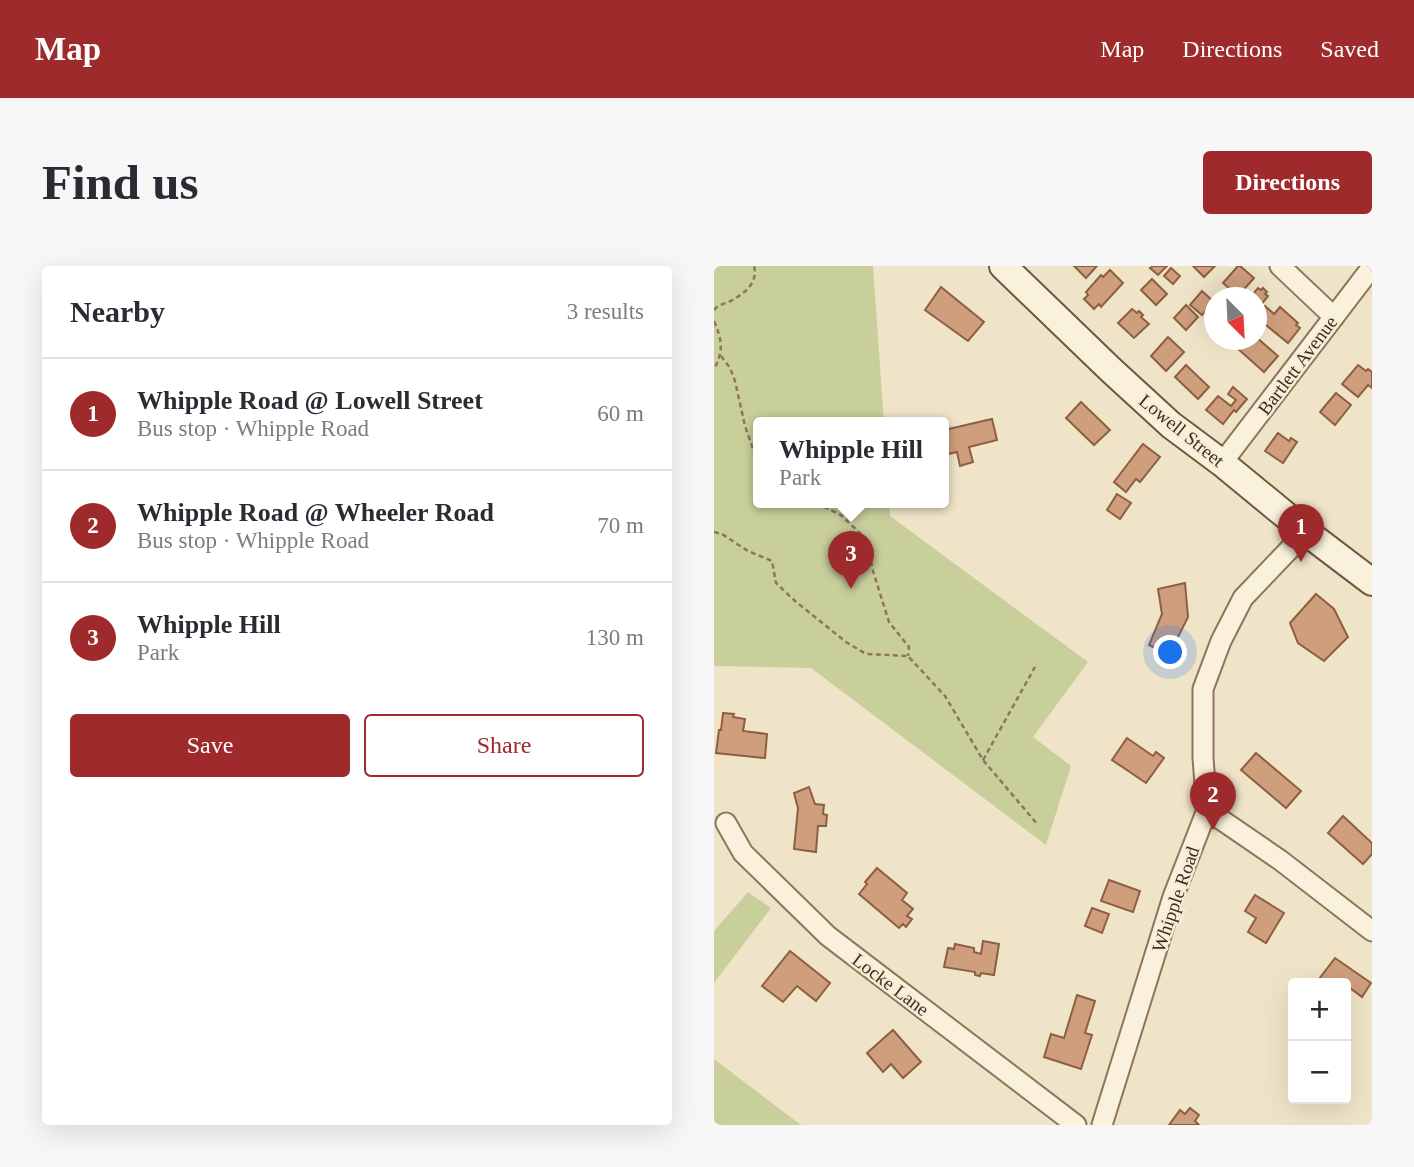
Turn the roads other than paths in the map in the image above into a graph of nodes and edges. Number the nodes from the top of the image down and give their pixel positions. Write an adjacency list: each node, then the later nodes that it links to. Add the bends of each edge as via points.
1 (1003, 266): 5 (main road, Lowell Street, via 1171,425)
2 (1280, 266): 4 (street)
3 (1372, 267): 4 (street, Bartlett Avenue)
4 (1334, 317): 5 (street, Bartlett Avenue)
5 (1222, 463): 6 (main road, Lowell Street)
6 (1306, 533): 7 (main road, Lowell Street); 8 (street, Whipple Road, via 1243,598 1203,689)
7 (1372, 582)
8 (1207, 810): 10 (street); 12 (street, Whipple Road, via 1173,897)
9 (726, 823): 11 (street, Locke Lane, via 743,853 828,936)
10 (1372, 931)
11 (1076, 1125)
12 (1102, 1125)

